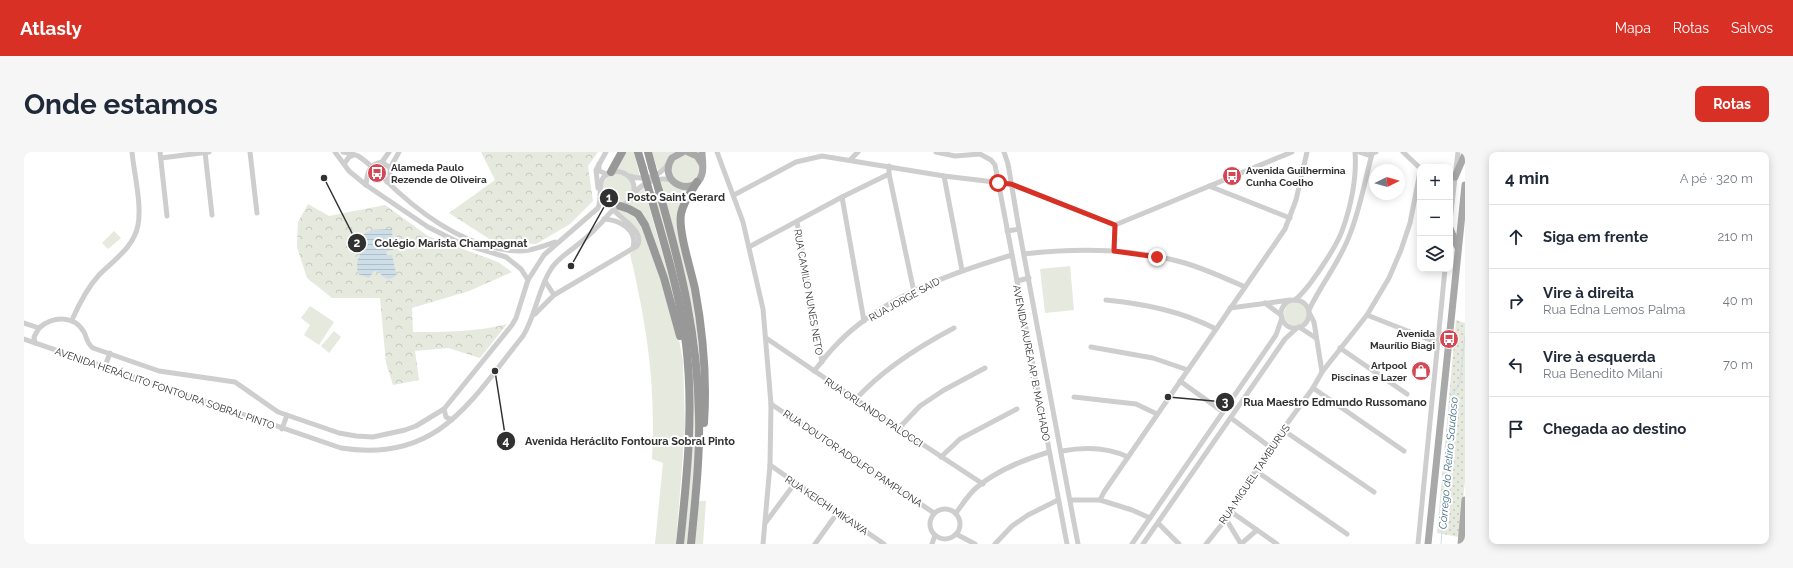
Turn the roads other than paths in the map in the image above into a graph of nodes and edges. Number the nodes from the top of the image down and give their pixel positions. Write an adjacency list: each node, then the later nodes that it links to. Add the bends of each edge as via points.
1 (132, 152): 105 (street, via 140,215 138,227 128,246 88,289)
2 (160, 152): 32 (street)
3 (205, 152): 4 (street); 32 (street); 68 (street)
4 (209, 152)
5 (250, 152): 67 (street)
6 (335, 152): 37 (street)
7 (343, 152): 31 (street)
8 (387, 152): 34 (street)
9 (399, 152): 42 (street)
10 (606, 152): 36 (street)
11 (622, 152): 43 (highway)
12 (638, 152): 131 (highway, bridge, via 678,295 686,344)
13 (648, 152): 160 (highway, bridge, via 686,290 695,348 699,419)
14 (683, 152): 35 (main road)
15 (689, 152): 38 (main road, via 697,156)
16 (702, 152): 38 (main road)
17 (717, 152): 62 (street)
18 (858, 152): 33 (street)
19 (936, 152): 27 (street, via 955,156)
20 (1004, 152): 53 (street, AVENIDA AUREA AP. B. MACHADO)
21 (1292, 152): 54 (street)
22 (1307, 152): 71 (street)
23 (1355, 152): 78 (street, via 1355,173)
24 (1359, 152): 28 (street)
25 (1403, 152): 39 (street)
26 (1458, 152): 45 (street)
27 (981, 153): 52 (street, AVENIDA AUREA AP. B. MACHADO, via 995,165)
28 (1375, 153): 79 (street)
29 (820, 154): 33 (street); 62 (street, via 796,162)
30 (1465, 154): 48 (main road)
31 (354, 155): 37 (street); 41 (street)
32 (161, 158): 70 (street)
33 (850, 160): 40 (street)
34 (382, 162): 41 (street); 42 (street)
35 (670, 162): 46 (street, via 660,173 652,177 640,179); 49 (main road, via 668,171)
36 (599, 163): 43 (street, via 599,171); 60 (street, via 596,170)
37 (344, 164): 55 (street)
38 (702, 164): 51 (main road, via 702,174)
39 (1417, 165)
40 (889, 166): 44 (street); 47 (street)
41 (370, 167): 50 (street); 55 (street)
42 (390, 168): 50 (street)
43 (609, 173): 46 (street, via 620,172); 60 (street, AVENIDA HERÁCLITO FONTOURA SOBRAL PINTO, via 601,181)
44 (889, 174): 63 (street); 95 (street)
45 (1453, 174)
46 (628, 176): 61 (street, via 633,184)
47 (944, 176): 52 (street); 88 (street)
48 (1453, 177)
49 (672, 180): 51 (main road, via 684,186); 61 (street, AVENIDA HERÁCLITO FONTOURA SOBRAL PINTO, via 663,178 652,181)
50 (387, 182): 64 (street)
51 (697, 182): 160 (highway, via 685,201 681,221 695,290 704,368 704,436)
52 (998, 183): 53 (street); 77 (street, AVENIDA AUREA AP. B. MACHADO)
53 (1011, 184): 75 (street); 76 (street, AVENIDA AUREA AP. B. MACHADO)
54 (1215, 184): 56 (street); 59 (street)
55 (366, 185): 65 (street)
56 (1209, 186): 59 (street); 75 (street)
57 (1465, 186): 85 (main road)
58 (1417, 187): 103 (street, RUA MIGUEL TAMBURUS, via 1410,223 1401,250 1389,278)
59 (1218, 190): 71 (street)
60 (600, 193): 81 (street, AVENIDA HERÁCLITO FONTOURA SOBRAL PINTO, via 598,208)
61 (633, 193): 66 (street, AVENIDA HERÁCLITO FONTOURA SOBRAL PINTO, via 628,202)
62 (734, 195): 82 (street)
63 (842, 197): 74 (street); 106 (street)
64 (406, 199): 65 (street); 69 (street)
65 (399, 207): 73 (street)
66 (617, 207): 72 (street, AVENIDA HERÁCLITO FONTOURA SOBRAL PINTO); 83 (street, via 617,215 631,225 637,234 638,244); 131 (highway, via 629,209 642,219 655,250 680,335)
67 (257, 213)
68 (212, 215)
69 (425, 215): 73 (street); 81 (street, via 481,244 506,250 536,249)
70 (167, 216)
71 (1290, 218): 94 (street)
72 (604, 219): 83 (street, via 616,220 628,229 633,237); 93 (street, AVENIDA HERÁCLITO FONTOURA SOBRAL PINTO, via 593,232 552,267)
73 (420, 222): 91 (street, via 460,243 506,257)
74 (797, 222): 82 (street); 120 (street, RUA CAMILO NUNES NETO)
75 (1115, 225): 84 (street)
76 (1018, 229): 77 (street); 86 (street, AVENIDA AUREA AP. B. MACHADO)
77 (1007, 231): 87 (street, AVENIDA AUREA AP. B. MACHADO)
78 (1342, 231): 79 (street); 98 (street, via 1330,255)
79 (1350, 234): 101 (street, via 1339,259)
80 (1453, 234): 85 (main road)
81 (558, 241): 91 (street, AVENIDA HERÁCLITO FONTOURA SOBRAL PINTO, via 544,254)
82 (749, 247): 112 (street, via 763,309)
83 (633, 248): 96 (street)
84 (1114, 251): 86 (street, via 1074,250); 94 (street, via 1184,263)
85 (1458, 253): 198 (main road)
86 (1024, 254): 90 (street, AVENIDA AUREA AP. B. MACHADO)
87 (1012, 255): 88 (street, RUA JORGE SAID); 92 (street, AVENIDA AUREA AP. B. MACHADO)
88 (962, 270): 95 (street, RUA JORGE SAID)
89 (1445, 272): 116 (street)
90 (1029, 278): 92 (street); 137 (street, AVENIDA AUREA AP. B. MACHADO)
91 (528, 280): 135 (street, AVENIDA HERÁCLITO FONTOURA SOBRAL PINTO, via 512,325)
92 (1017, 280): 138 (street, AVENIDA AUREA AP. B. MACHADO)
93 (545, 281): 96 (street); 102 (street, AVENIDA HERÁCLITO FONTOURA SOBRAL PINTO)
94 (1245, 287): 100 (street)
95 (914, 292): 106 (street, RUA JORGE SAID)
96 (554, 295): 102 (street)
97 (1106, 300): 111 (street, via 1177,312)
98 (1294, 300): 99 (street); 101 (street, via 1301,301); 104 (street, via 1285,304)
99 (1265, 304): 100 (street); 104 (street)
100 (1230, 308): 111 (street)
101 (1309, 311): 110 (street, via 1306,324); 113 (street, via 1313,317)
102 (534, 315): 143 (street, AVENIDA HERÁCLITO FONTOURA SOBRAL PINTO, via 523,336)
103 (1367, 315): 116 (street); 118 (street, RUA MIGUEL TAMBURUS)
104 (1282, 316): 110 (street, via 1288,326); 121 (street, via 1276,335)
105 (72, 320): 108 (street, via 52,321); 119 (street, AVENIDA HERÁCLITO FONTOURA SOBRAL PINTO, via 82,329 89,346)
106 (864, 321): 120 (street, RUA JORGE SAID, via 836,344)
107 (24, 323): 108 (street)
108 (39, 328): 115 (street, via 34,337)
109 (954, 328): 133 (street, via 904,358 864,390)
110 (1298, 328): 113 (street); 124 (street, via 1285,340)
111 (1216, 329): 125 (street)
112 (766, 338): 126 (street, RUA ORLANDO PALOCCI); 134 (street)
113 (1316, 338): 127 (street)
114 (24, 339): 115 (street, AVENIDA HERÁCLITO FONTOURA SOBRAL PINTO)
115 (35, 343): 122 (street, AVENIDA HERÁCLITO FONTOURA SOBRAL PINTO)
116 (1438, 343): 197 (street)
117 (1090, 348): 125 (street, via 1154,358)
118 (1340, 348): 127 (street, RUA MIGUEL TAMBURUS); 130 (street)
119 (110, 353): 122 (street); 141 (street, AVENIDA HERÁCLITO FONTOURA SOBRAL PINTO, via 159,371 235,382)
120 (822, 362): 126 (street, RUA JORGE SAID)
121 (1257, 362): 124 (street); 139 (street)
122 (105, 366): 145 (street, AVENIDA HERÁCLITO FONTOURA SOBRAL PINTO)
123 (985, 368): 144 (street, via 920,406)
124 (1265, 368): 142 (street)
125 (1188, 370): 128 (street)
126 (814, 371): 133 (street, RUA ORLANDO PALOCCI)
127 (1322, 372): 129 (street, RUA MIGUEL TAMBURUS)
128 (1180, 382): 139 (street); 140 (street)
129 (1313, 388): 146 (street, RUA MIGUEL TAMBURUS); 149 (street)
130 (1407, 394)
131 (690, 395): 181 (highway, via 689,447)
132 (1074, 397): 140 (street, via 1136,404)
133 (856, 400): 144 (street, RUA ORLANDO PALOCCI)
134 (772, 404): 153 (street); 168 (street, RUA DOUTOR ADOLFO PAMPLONA)
135 (444, 409): 141 (street, AVENIDA HERÁCLITO FONTOURA SOBRAL PINTO, via 416,426 395,433 373,436 339,433); 143 (street, via 446,417)
136 (1016, 409): 151 (street, via 960,439)
137 (1052, 409): 138 (street); 148 (street, AVENIDA AUREA AP. B. MACHADO)
138 (1042, 411): 150 (street, AVENIDA AUREA AP. B. MACHADO)
139 (1223, 412): 154 (street)
140 (1157, 414): 152 (street)
141 (287, 416): 145 (street)
142 (1231, 418): 147 (street); 155 (street)
143 (452, 420): 145 (street, AVENIDA HERÁCLITO FONTOURA SOBRAL PINTO, via 439,431 410,445 371,451 341,448)
144 (898, 428): 151 (street, RUA ORLANDO PALOCCI)
145 (282, 429)
146 (1284, 430): 147 (street, RUA MIGUEL TAMBURUS); 159 (street)
147 (1270, 447): 156 (street, RUA MIGUEL TAMBURUS)
148 (1062, 451): 152 (street, via 1091,448); 162 (street, AVENIDA AUREA AP. B. MACHADO)
149 (1404, 451)
150 (1049, 452): 158 (street, via 1003,470); 161 (street, AVENIDA AUREA AP. B. MACHADO)
151 (941, 456): 158 (street, RUA ORLANDO PALOCCI)
152 (1128, 456): 163 (street)
153 (770, 465): 157 (street, RUA KEICHI MIKAWA); 171 (street)
154 (1186, 465): 155 (street); 169 (street)
155 (1194, 470): 172 (street)
156 (1256, 471): 165 (street, RUA MIGUEL TAMBURUS); 177 (street)
157 (795, 483): 166 (street, RUA KEICHI MIKAWA); 171 (street)
158 (983, 484): 167 (street)
159 (1374, 492)
160 (695, 499): 182 (highway)
161 (1058, 500): 174 (street, AVENIDA AUREA AP. B. MACHADO); 188 (street, via 1012,526)
162 (1070, 500): 163 (street); 173 (street, AVENIDA AUREA AP. B. MACHADO)
163 (1100, 500): 169 (street)
164 (1465, 500): 199 (main road)
165 (1230, 511): 170 (street, RUA MIGUEL TAMBURUS); 175 (street)
166 (838, 512): 179 (street, RUA KEICHI MIKAWA); 184 (street)
167 (956, 512): 168 (street, via 947,508); 176 (street, via 960,526)
168 (934, 513): 178 (street, via 930,522)
169 (1150, 518): 180 (street)
170 (1226, 519): 194 (street, RUA MIGUEL TAMBURUS); 195 (street)
171 (765, 523): 183 (street)
172 (1159, 524): 192 (street); 193 (street)
173 (1075, 526): 174 (street); 190 (street, AVENIDA AUREA AP. B. MACHADO)
174 (1064, 528): 189 (street, AVENIDA AUREA AP. B. MACHADO)
175 (1257, 530): 195 (street); 196 (street)
176 (956, 534): 178 (street, via 944,539); 187 (street)
177 (1347, 534)
178 (935, 535): 186 (street)
179 (878, 542): 185 (street, RUA KEICHI MIKAWA)
180 (1133, 542): 191 (street)
181 (680, 544)
182 (691, 544)
183 (763, 544)
184 (816, 544)
185 (884, 544)
186 (932, 544)
187 (974, 544)
188 (995, 544)
189 (1066, 544)
190 (1078, 544)
191 (1140, 544)
192 (1143, 544)
193 (1179, 544)
194 (1206, 544)
195 (1241, 544)
196 (1277, 544)
197 (1418, 544)
198 (1428, 544)
199 (1461, 544)

